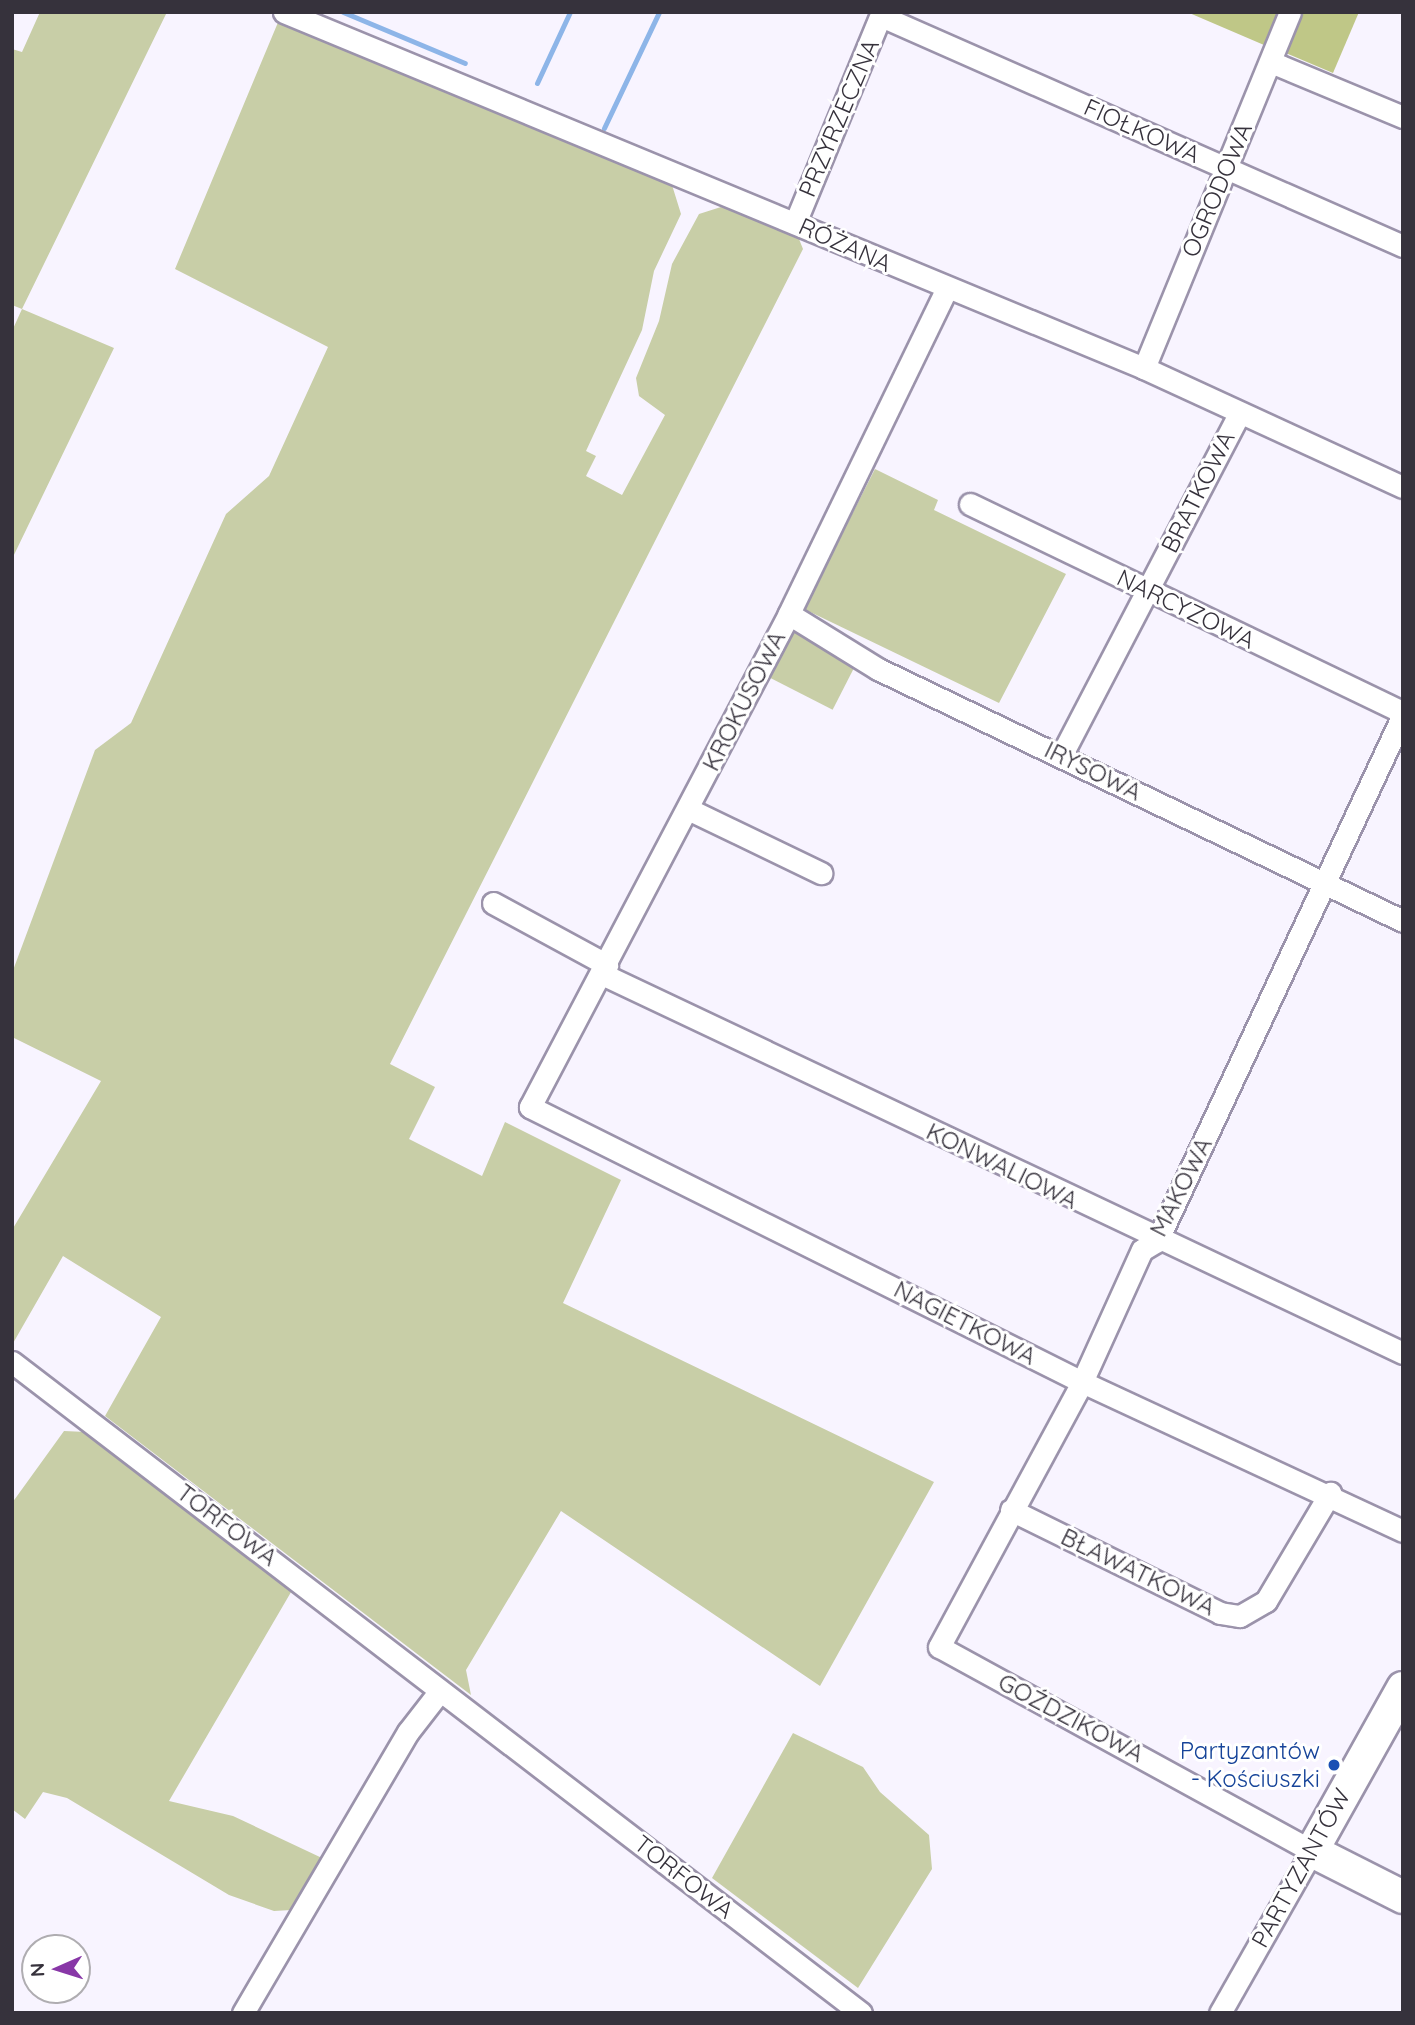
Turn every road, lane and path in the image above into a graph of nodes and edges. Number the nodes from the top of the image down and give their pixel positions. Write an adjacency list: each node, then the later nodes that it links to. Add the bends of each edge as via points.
1 (284, 12): 7 (street, RÓŻANA)
2 (1290, 12): 4 (street, OGRODOWA)
3 (882, 14): 6 (street, FIOŁKOWA); 7 (street, PRZYRZECZNA)
4 (1271, 62): 5 (street); 6 (street, OGRODOWA)
5 (1403, 117)
6 (1226, 168): 8 (street, FIOŁKOWA); 10 (street, OGRODOWA)
7 (795, 223): 9 (street, RÓŻANA)
8 (1403, 246)
9 (946, 290): 10 (street, RÓŻANA); 15 (street, KROKUSOWA)
10 (1144, 368): 11 (street, RÓŻANA)
11 (1239, 414): 12 (street, RÓŻANA); 14 (street, BRATKOWA)
12 (1403, 487)
13 (970, 504): 14 (street, NARCYZOWA)
14 (1146, 592): 16 (street, NARCYZOWA); 17 (street, BRATKOWA)
15 (789, 614): 17 (street, IRYSOWA, via 878,669); 18 (street, KROKUSOWA)
16 (1403, 713): 20 (street, MAKOWA)
17 (1061, 756): 20 (street, IRYSOWA)
18 (688, 809): 19 (street); 23 (street, KROKUSOWA)
19 (821, 873)
20 (1328, 885): 22 (street, IRYSOWA); 25 (street, MAKOWA)
21 (493, 903): 23 (street, KONWALIOWA)
22 (1403, 921)
23 (605, 970): 24 (street, KROKUSOWA); 25 (street, KONWALIOWA)
24 (530, 1107): 28 (street, NAGIETKOWA)
25 (1157, 1241): 26 (street, KONWALIOWA); 28 (street, MAKOWA, via 1142,1250)
26 (1403, 1353)
27 (12, 1362): 34 (street, TORFOWA)
28 (1082, 1382): 29 (street, NAGIETKOWA); 30 (street, MAKOWA)
29 (1330, 1493): 30 (street, BŁAWATKOWA, via 1266,1601 1240,1616 1220,1613); 31 (street, NAGIETKOWA)
30 (1011, 1510): 32 (street, MAKOWA)
31 (1403, 1531)
32 (939, 1647): 35 (street, GOŹDZIKOWA)
33 (1403, 1688): 35 (street, PARTYZANTÓW)
34 (439, 1692): 37 (street, via 408,1732); 38 (street, TORFOWA)
35 (1312, 1851): 36 (street); 39 (street, PARTYZANTÓW)
36 (1403, 1897)
37 (243, 2013)
38 (861, 2013)
39 (1220, 2013)

